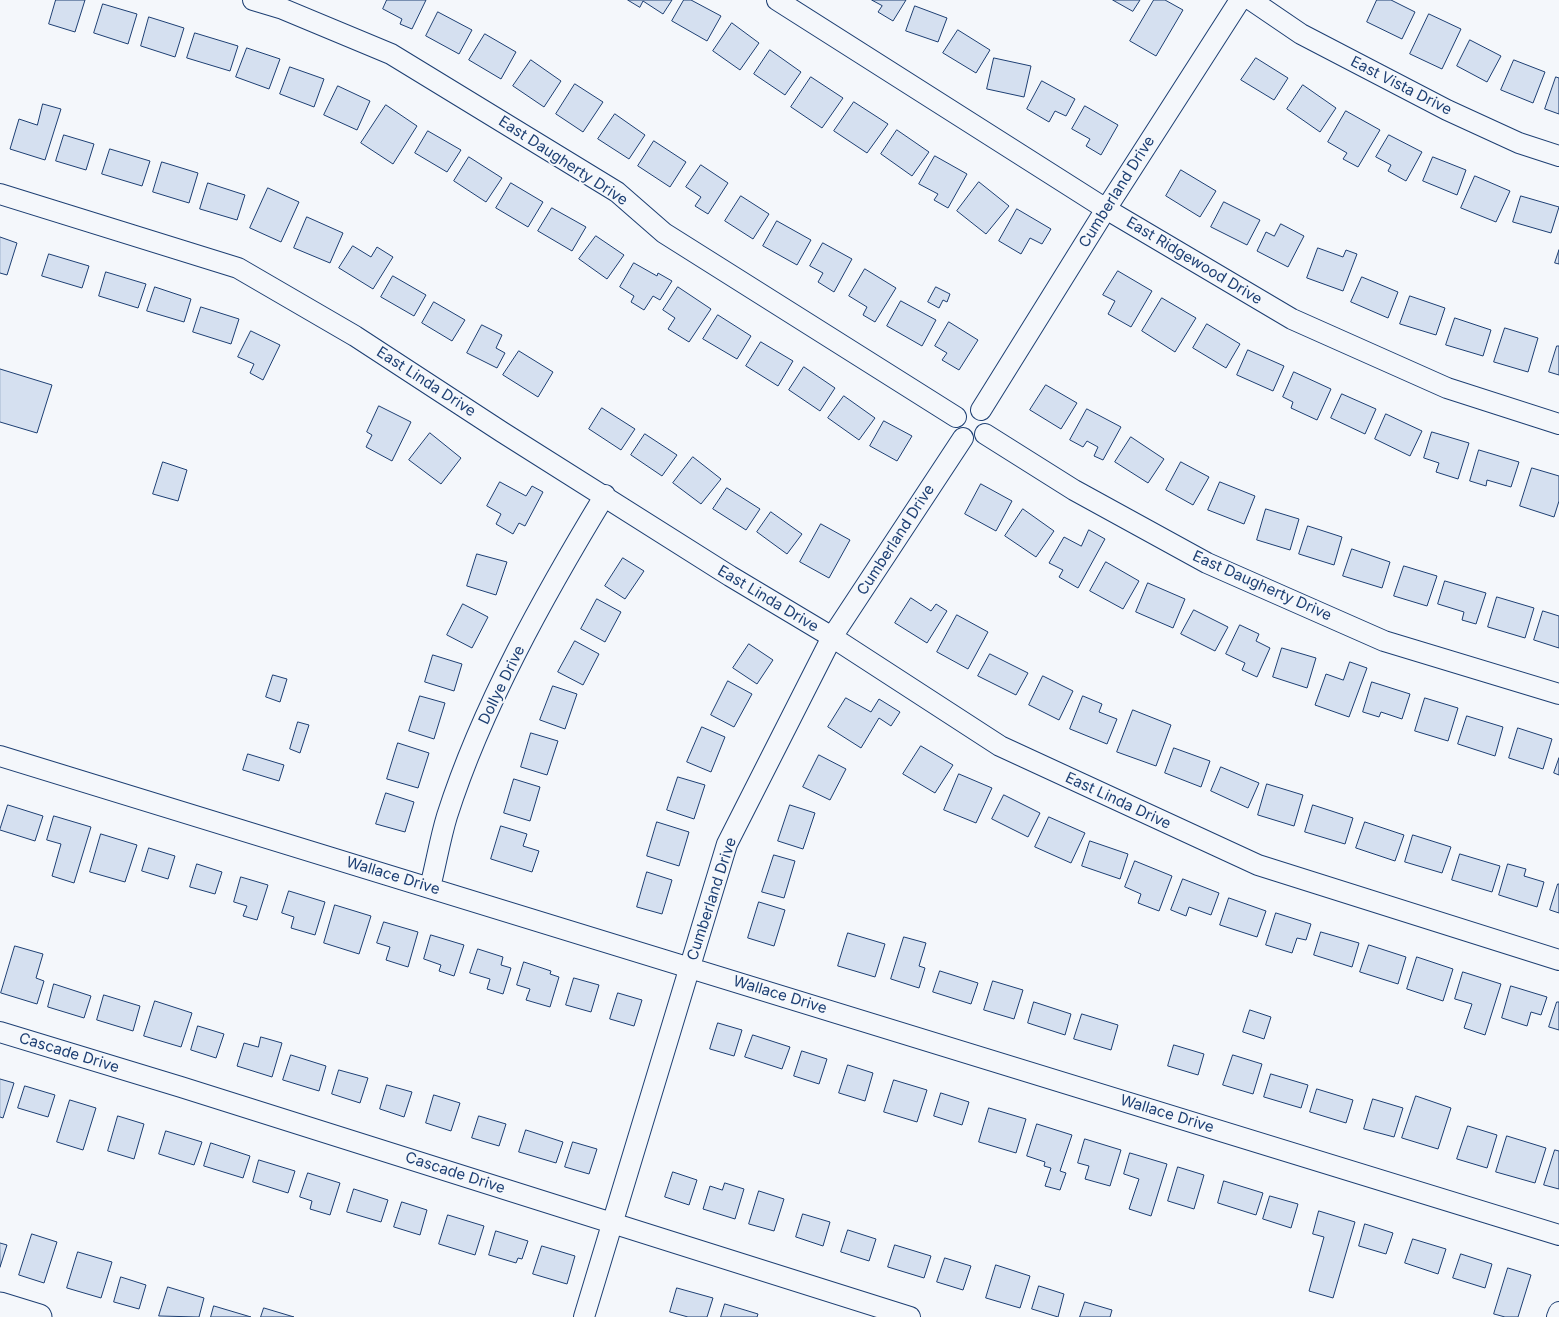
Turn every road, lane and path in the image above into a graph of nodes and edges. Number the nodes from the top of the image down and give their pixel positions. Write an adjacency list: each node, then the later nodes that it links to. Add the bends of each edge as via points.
1 (253, 0): 9 (street, East Daugherty Drive, via 391,54 617,192 664,233)
2 (777, 0): 7 (street, East Ridgewood Drive)
3 (1240, 0): 7 (street, Cumberland Drive)
4 (1252, 0): 5 (street, East Vista Drive, via 1301,34 1447,110 1520,143)
5 (1559, 156)
6 (0, 194): 13 (street, East Linda Drive, via 238,268 356,336)
7 (1106, 209): 8 (street, Cumberland Drive); 10 (street, East Ridgewood Drive, via 1292,320 1447,388)
8 (981, 410): 9 (street, via 965,408); 11 (street, via 989,420)
9 (956, 417): 12 (street, via 955,426)
10 (1559, 424)
11 (985, 434): 12 (street, via 973,440); 15 (street, East Daugherty Drive, via 1074,490 1207,563 1384,642)
12 (963, 438): 14 (street, Cumberland Drive)
13 (605, 495): 14 (street, East Linda Drive); 17 (street, Dollye Drive, via 549,588 482,726 447,816)
14 (832, 637): 18 (street, East Linda Drive, via 1000,746 1258,865); 19 (street, Cumberland Drive, via 727,844)
15 (1559, 694)
16 (0, 756): 17 (street, Wallace Drive)
17 (430, 887): 19 (street, Wallace Drive)
18 (1559, 960)
19 (690, 967): 21 (street, Cumberland Drive); 22 (street, Wallace Drive)
20 (0, 1032): 21 (street, Cascade Drive)
21 (611, 1222): 26 (street, Cumberland Drive); 27 (street, Cascade Drive)
22 (1559, 1236)
23 (0, 1305): 25 (main road)
24 (1559, 1312): 28 (street)
25 (39, 1317)
26 (584, 1317)
27 (910, 1317)
28 (1557, 1317)

